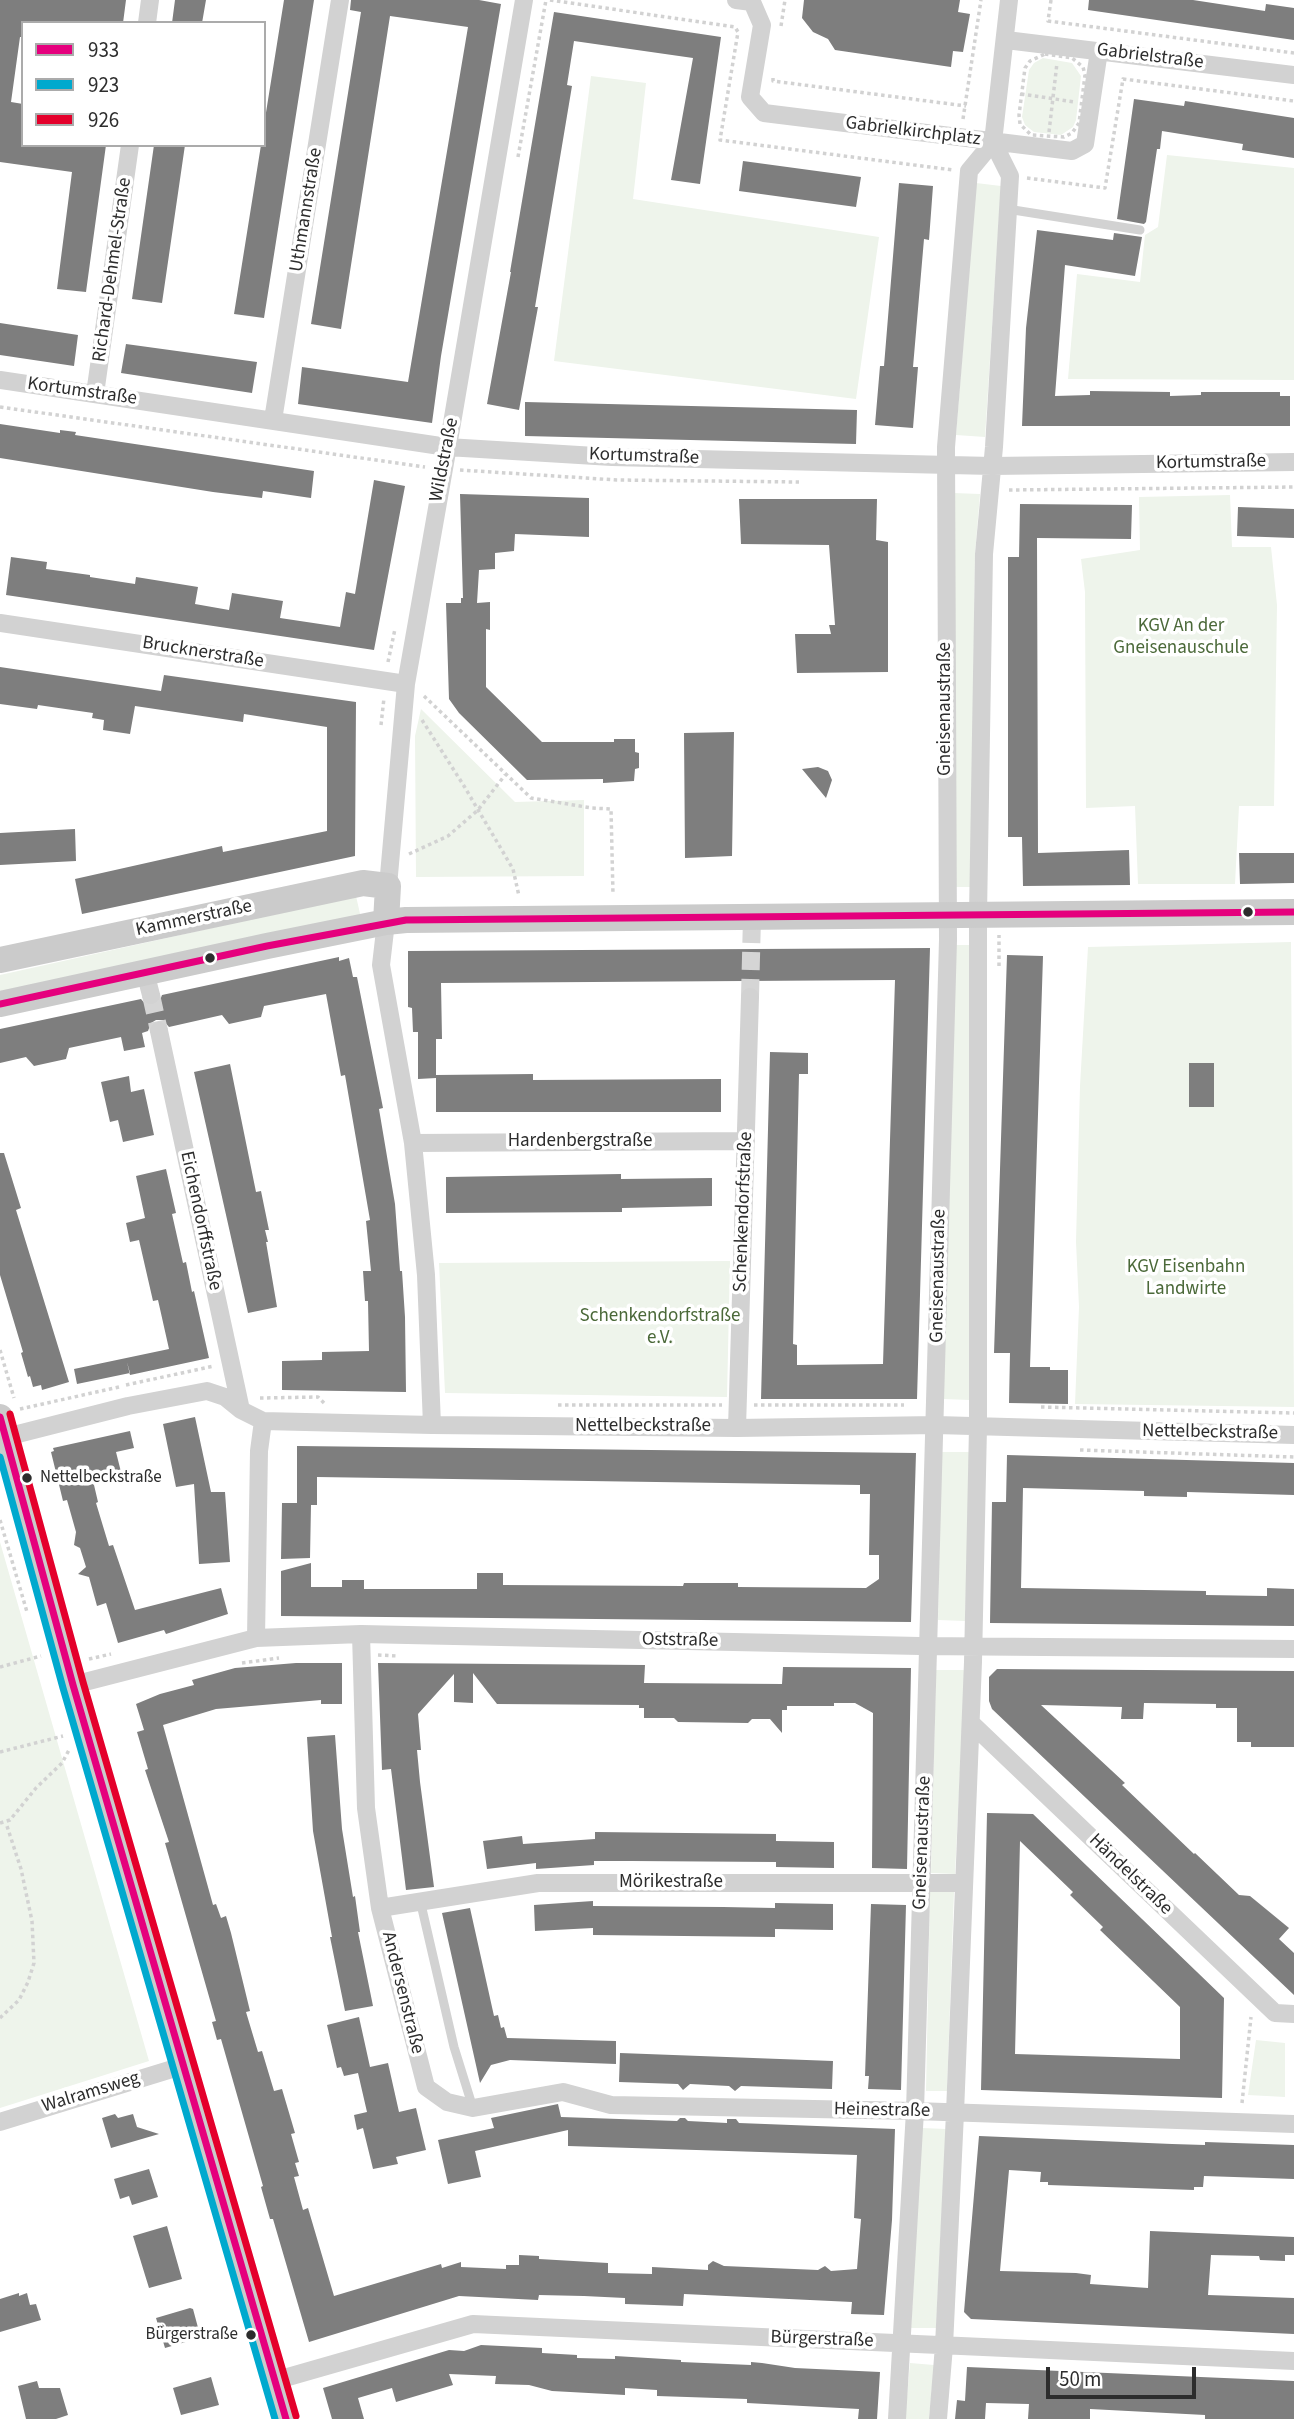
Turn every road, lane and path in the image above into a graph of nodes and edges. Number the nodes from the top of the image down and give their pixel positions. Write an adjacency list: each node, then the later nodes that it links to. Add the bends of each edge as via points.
1 (150, 0): 9 (street)
2 (340, 0): 34 (street, Uthmannstraße)
3 (524, 0): 35 (street, Wildstraße)
4 (548, 0): 26 (path); 27 (path, via 735,27 738,32 720,140)
5 (785, 0): 11 (path)
6 (1009, 0): 12 (street)
7 (1051, 0): 10 (path, via 1048,20)
8 (744, 1): 23 (street, Gabrielkirchplatz, via 762,25 750,97 764,113)
9 (147, 21)
10 (1062, 23): 13 (path); 15 (path)
11 (781, 27)
12 (1006, 40): 13 (street, Gabrielstraße); 23 (street)
13 (1058, 51): 14 (street, Gabrielstraße); 18 (path, via 1030,61); 19 (path); 21 (path, via 1083,67)
14 (1099, 51): 17 (street, Gabrielstraße); 21 (street, Gabrielkirchplatz)
15 (1294, 53)
16 (775, 67): 22 (path, via 773,81)
17 (1294, 75)
18 (1021, 94): 19 (path); 24 (path, via 1019,115 1024,130)
19 (1052, 98): 21 (path); 24 (path)
20 (1294, 101): 29 (path, via 1124,79 1105,188)
21 (1086, 103): 24 (path, via 1072,133); 24 (street, Gabrielkirchplatz, via 1085,144 1072,151)
22 (966, 106)
23 (993, 142): 24 (street, Gabrielkirchplatz); 27 (street); 28 (street)
24 (1047, 143): 29 (path)
25 (130, 147): 33 (street, Richard-Dehmel-Straße)
26 (518, 162)
27 (969, 171): 38 (street, Gneisenaustraße)
28 (1010, 176): 29 (path); 30 (street, Gneisenaustraße)
29 (1043, 180)
30 (1007, 209): 31 (lane); 39 (street, Gneisenaustraße)
31 (1140, 230)
32 (0, 380): 33 (street, Kortumstraße)
33 (96, 394): 34 (street, Kortumstraße)
34 (273, 420): 35 (street, Kortumstraße)
35 (447, 447): 36 (street, Kortumstraße); 42 (street, Wildstraße)
36 (467, 448): 38 (street, Kortumstraße, via 612,457); 40 (path)
37 (1294, 462): 39 (street, Kortumstraße)
38 (945, 464): 39 (street, Kortumstraße); 52 (street, Gneisenaustraße)
39 (992, 466): 51 (street, Gneisenaustraße, via 984,554)
40 (464, 471)
41 (0, 623): 42 (street, Brucknerstraße)
42 (405, 684): 47 (street, Wildstraße)
43 (420, 704): 48 (path, via 423,695 531,798 611,809)
44 (417, 725): 49 (path, via 417,713 513,869)
45 (410, 841): 46 (path)
46 (408, 864)
47 (388, 886): 53 (street, Wildstraße); 54 (street, Kammerstraße, via 363,883)
48 (613, 895)
49 (519, 896)
50 (1294, 912): 51 (street)
51 (978, 915): 52 (street); 73 (street, Gneisenaustraße)
52 (948, 916): 53 (street); 62 (street, Gneisenaustraße)
53 (386, 922): 56 (street, via 148,984); 59 (street, via 381,965)
54 (0, 960)
55 (750, 997): 58 (street, Schenkendorfstraße)
56 (0, 1004)
57 (159, 1031): 60 (street, Eichendorffstraße)
58 (746, 1141): 59 (street, Hardenbergstraße); 64 (street, Schenkendorfstraße)
59 (413, 1143): 71 (street, via 426,1275)
60 (231, 1362): 66 (street, Eichendorffstraße); 69 (path)
61 (256, 1398): 67 (path, via 318,1397)
62 (936, 1404): 64 (path); 72 (street, Gneisenaustraße)
63 (547, 1405): 64 (path)
64 (738, 1405): 74 (street, Schenkendorfstraße)
65 (1029, 1407): 68 (path)
66 (241, 1410): 69 (street, Nettelbeckstraße, via 225,1397 207,1391); 70 (street, Nettelbeckstraße)
67 (334, 1412)
68 (1294, 1413)
69 (8, 1421): 81 (street)
70 (263, 1421): 71 (street, Nettelbeckstraße); 77 (street)
71 (432, 1425): 74 (street, Nettelbeckstraße)
72 (936, 1425): 73 (street, Nettelbeckstraße); 74 (street, Nettelbeckstraße); 78 (street, Gneisenaustraße)
73 (978, 1427): 75 (street, Nettelbeckstraße); 79 (street, Gneisenaustraße)
74 (737, 1428)
75 (1294, 1435)
76 (361, 1634): 77 (street, Oststraße); 78 (street, Oststraße); 82 (street, Andersenstraße)
77 (256, 1638): 87 (street, Oststraße)
78 (929, 1646): 79 (street, Oststraße); 92 (street, Gneisenaustraße)
79 (974, 1647): 80 (street, Oststraße); 88 (street, Gneisenaustraße)
80 (1294, 1649)
81 (64, 1652): 86 (path); 87 (street)
82 (360, 1655): 83 (path); 95 (street, Andersenstraße, via 366,1808)
83 (402, 1656)
84 (285, 1657): 85 (path)
85 (237, 1663)
86 (0, 1667)
87 (73, 1685): 89 (street)
88 (971, 1723): 93 (street, Gneisenaustraße); 96 (street, Händelstraße)
89 (85, 1730): 90 (path); 91 (path, via 62,1763); 99 (street)
90 (0, 1752)
91 (3, 1823): 98 (path, via 21,1869 32,1921 34,1963 19,2000)
92 (921, 1882): 93 (street, Mörikestraße); 94 (street, Mörikestraße, via 538,1883); 101 (street, Gneisenaustraße)
93 (963, 1883): 102 (street, Gneisenaustraße)
94 (419, 1900): 95 (street, Mörikestraße); 100 (lane, Andersenstraße)
95 (380, 1908): 100 (street, Andersenstraße, via 426,2087 447,2102)
96 (1254, 1993): 97 (street, Händelstraße, via 1275,2013); 104 (path)
97 (1294, 2014)
98 (0, 2018)
99 (182, 2066): 103 (street, Walramsweg); 109 (street)
100 (473, 2108): 101 (street, Heinestraße, via 563,2092 611,2105)
101 (915, 2111): 102 (street, Heinestraße); 106 (street, Gneisenaustraße)
102 (955, 2113): 104 (street, Heinestraße); 107 (street, Gneisenaustraße)
103 (0, 2122)
104 (1240, 2123): 105 (street, Heinestraße)
105 (1294, 2124)
106 (903, 2344): 107 (street, Bürgerstraße); 109 (street, Bürgerstraße, via 473,2324); 111 (street, Gneisenaustraße)
107 (944, 2346): 108 (street, Bürgerstraße); 112 (street, Gneisenaustraße)
108 (1294, 2361)
109 (274, 2381): 110 (street)
110 (286, 2419)
111 (897, 2419)
112 (938, 2419)

